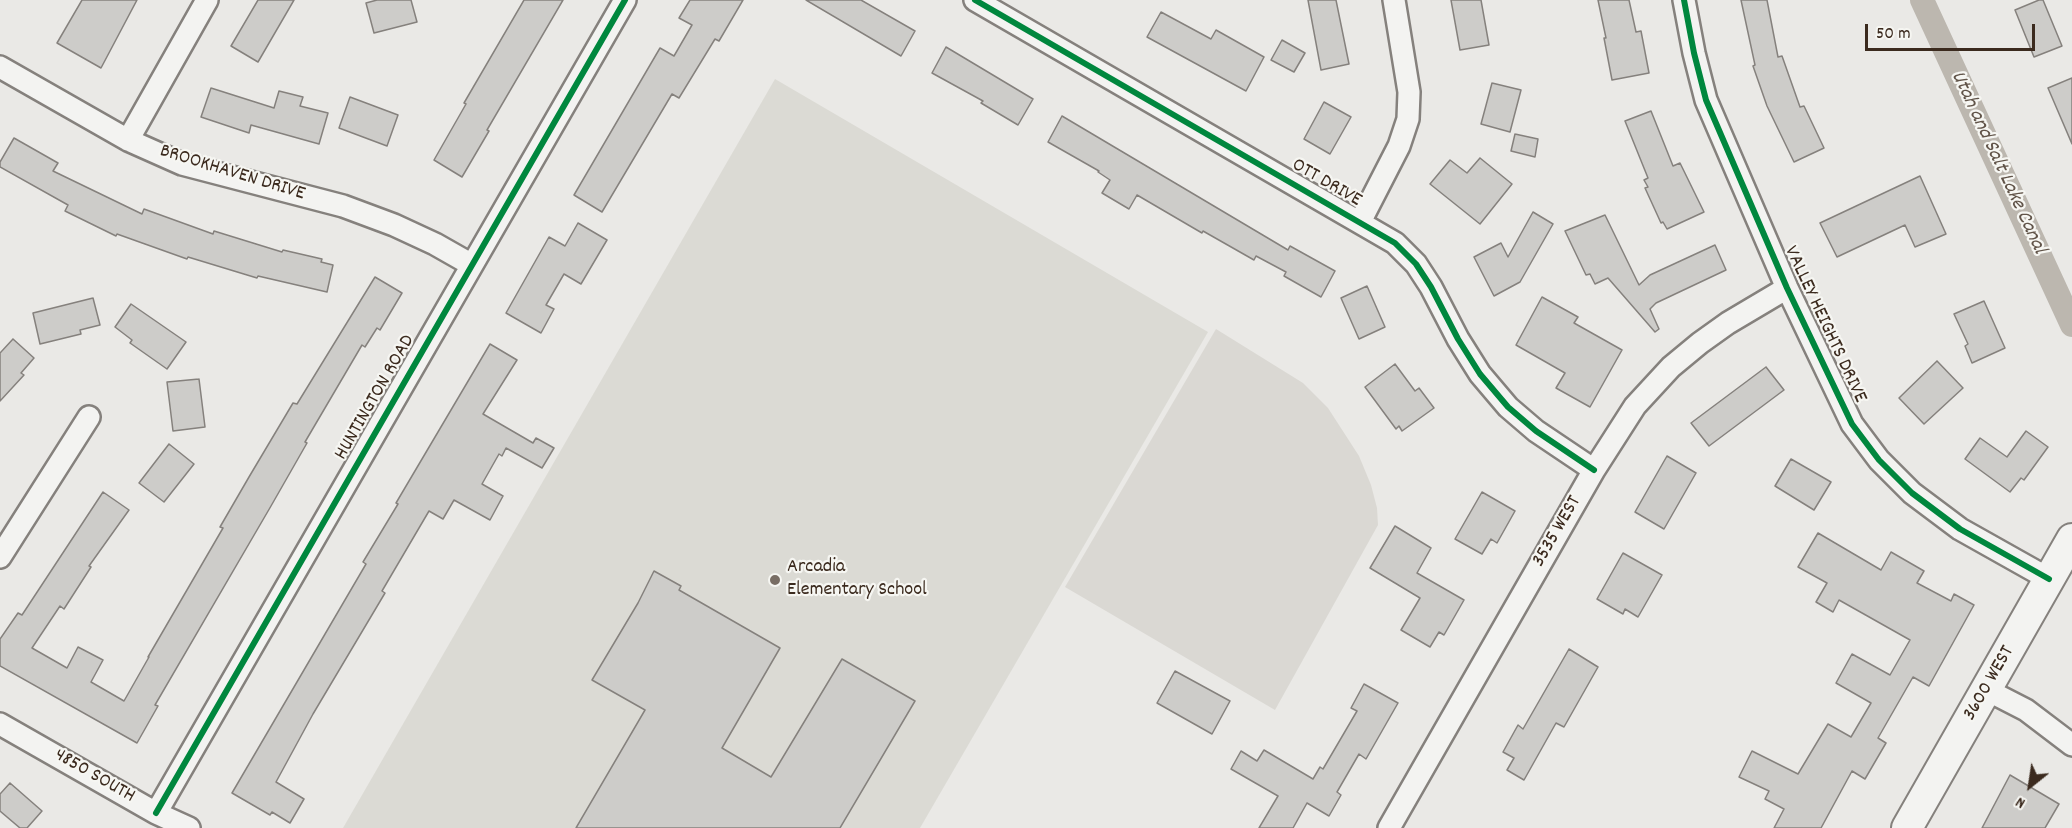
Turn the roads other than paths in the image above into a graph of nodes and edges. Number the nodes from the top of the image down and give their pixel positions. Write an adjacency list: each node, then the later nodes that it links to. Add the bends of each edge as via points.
1 (207, 0): 7 (street)
2 (625, 0): 9 (street, HUNTINGTON ROAD)
3 (975, 0): 8 (street, OTT DRIVE)
4 (1394, 0): 8 (street, via 1409,92 1408,119 1399,146)
5 (1684, 0): 10 (street, VALLEY HEIGHTS DRIVE, via 1706,100)
6 (0, 67): 7 (street, BROOKHAVEN DRIVE)
7 (128, 140): 9 (street, BROOKHAVEN DRIVE, via 182,164 343,206 435,244)
8 (1360, 222): 12 (street, OTT DRIVE, via 1395,243 1416,264 1480,374 1508,407)
9 (472, 265): 19 (street, HUNTINGTON ROAD)
10 (1787, 288): 12 (street, 3535 WEST, via 1728,323 1671,367 1635,406); 15 (street, VALLEY HEIGHTS DRIVE, via 1839,400 1879,460 1912,493 1960,529)
11 (89, 417): 14 (street)
12 (1594, 470): 21 (street, 3535 WEST)
13 (2072, 539): 15 (street, 3600 WEST)
14 (0, 557)
15 (2049, 579): 16 (street, 3600 WEST)
16 (1987, 690): 18 (street, via 2026,710); 22 (street, 3600 WEST)
17 (0, 724): 19 (street, 4850 SOUTH)
18 (2072, 745)
19 (156, 813): 20 (street, 4850 SOUTH)
20 (189, 828)
21 (1389, 828)
22 (1907, 828)

